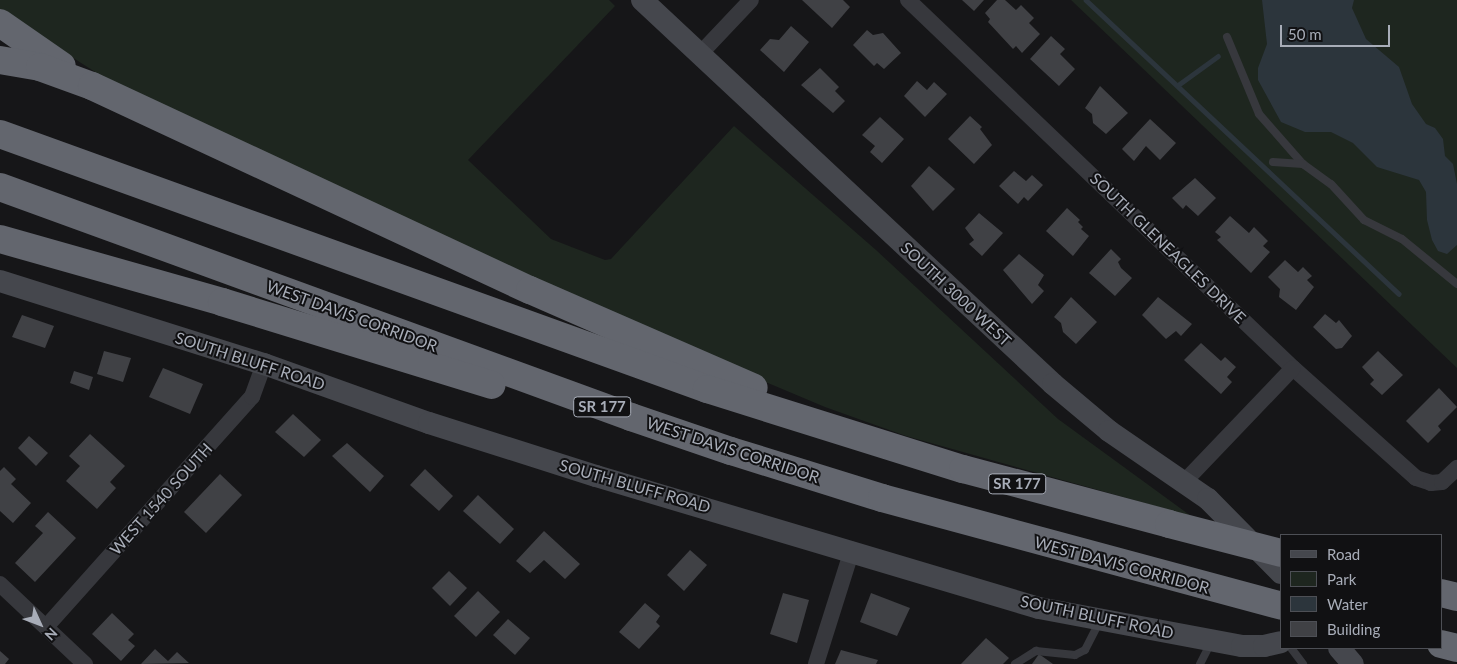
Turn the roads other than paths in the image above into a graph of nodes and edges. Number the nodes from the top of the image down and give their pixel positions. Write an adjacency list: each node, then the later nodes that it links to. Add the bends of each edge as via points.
1 (642, 0): 6 (street, SOUTH 3000 WEST)
2 (752, 0): 6 (street)
3 (908, 0): 17 (street, SOUTH GLENEAGLES DRIVE)
4 (0, 23): 8 (highway)
5 (1227, 37): 11 (lane, via 1259,114)
6 (700, 54): 20 (street, SOUTH 3000 WEST, via 1052,384 1108,431)
7 (0, 60): 8 (highway, via 40,67)
8 (92, 86): 18 (highway, via 444,251 801,407)
9 (0, 134): 18 (highway, SR 177, via 608,354)
10 (1273, 162): 11 (lane)
11 (1303, 164): 15 (lane, via 1330,184 1364,220 1402,239)
12 (0, 187): 21 (highway, WEST DAVIS CORRIDOR / SR 177, via 631,417)
13 (0, 239): 21 (highway, via 222,302 776,474)
14 (0, 281): 16 (street, SOUTH BLUFF ROAD)
15 (1457, 284)
16 (264, 364): 22 (street, SOUTH BLUFF ROAD, via 429,423 596,476); 30 (street, WEST 1540 SOUTH, via 252,396 229,424)
17 (1293, 368): 19 (street, SOUTH GLENEAGLES DRIVE, via 1416,478 1436,483); 20 (street)
18 (867, 440): 23 (highway, SR 177, bridge)
19 (1457, 468)
20 (1185, 481): 24 (street, SOUTH 3000 WEST, via 1230,518)
21 (841, 484): 28 (highway, WEST DAVIS CORRIDOR / SR 177)
22 (852, 550): 29 (street, SOUTH BLUFF ROAD, via 1039,608); 38 (street)
23 (1280, 553)
24 (1280, 572)
25 (0, 584): 30 (street)
26 (1442, 593): 27 (highway)
27 (1457, 597)
28 (1280, 606)
29 (1101, 619): 31 (street, SOUTH BLUFF ROAD); 39 (lane, via 1085,650 1074,655 1036,651)
30 (46, 627): 37 (street)
31 (1212, 640): 32 (street, SOUTH BLUFF ROAD, via 1253,647); 40 (lane)
32 (1280, 642)
33 (1442, 644): 34 (highway)
34 (1457, 648)
35 (1292, 649): 41 (lane)
36 (1340, 649): 42 (street)
37 (85, 664)
38 (816, 664)
39 (1015, 664)
40 (1200, 664)
41 (1303, 664)
42 (1352, 664)

